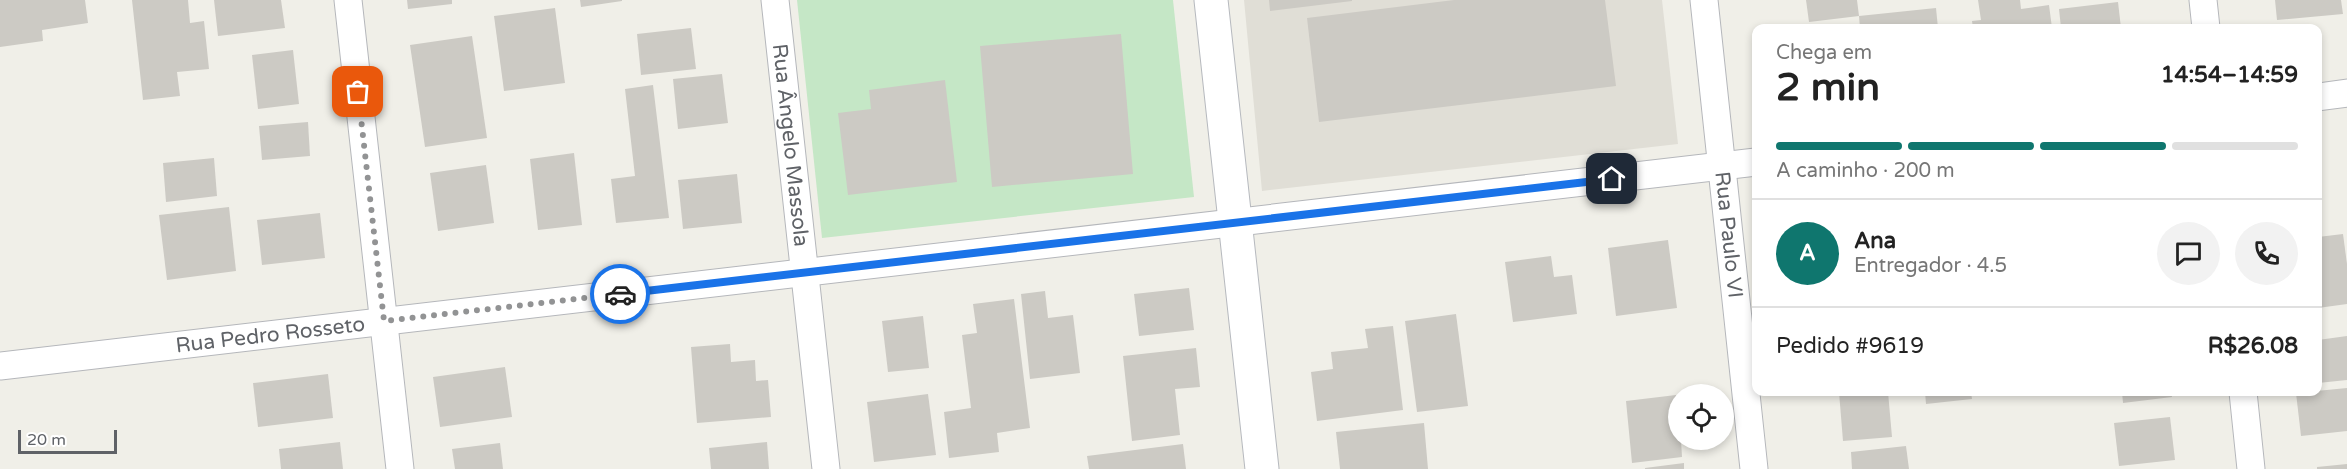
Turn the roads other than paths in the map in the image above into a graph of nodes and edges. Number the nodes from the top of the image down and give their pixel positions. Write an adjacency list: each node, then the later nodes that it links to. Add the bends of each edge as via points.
1 (348, 0): 13 (street)
2 (775, 0): 12 (street, Rua Ângelo Massola)
3 (1211, 0): 11 (street)
4 (1704, 0): 10 (street, Rua Paulo VI)
5 (2203, 0): 6 (street)
6 (2206, 24)
7 (2347, 93): 8 (street)
8 (2322, 96)
9 (1752, 162): 10 (street, Rua Pedro Rosseto)
10 (1722, 166): 11 (street, Rua Pedro Rosseto); 19 (street, Rua Paulo VI)
11 (1235, 222): 12 (street, Rua Pedro Rosseto); 18 (street)
12 (805, 273): 13 (street, Rua Pedro Rosseto); 17 (street, Rua Ângelo Massola)
13 (384, 321): 14 (street, Rua Pedro Rosseto); 16 (street)
14 (0, 366)
15 (2243, 396): 20 (street)
16 (400, 469)
17 (826, 469)
18 (1262, 469)
19 (1754, 469)
20 (2251, 469)

